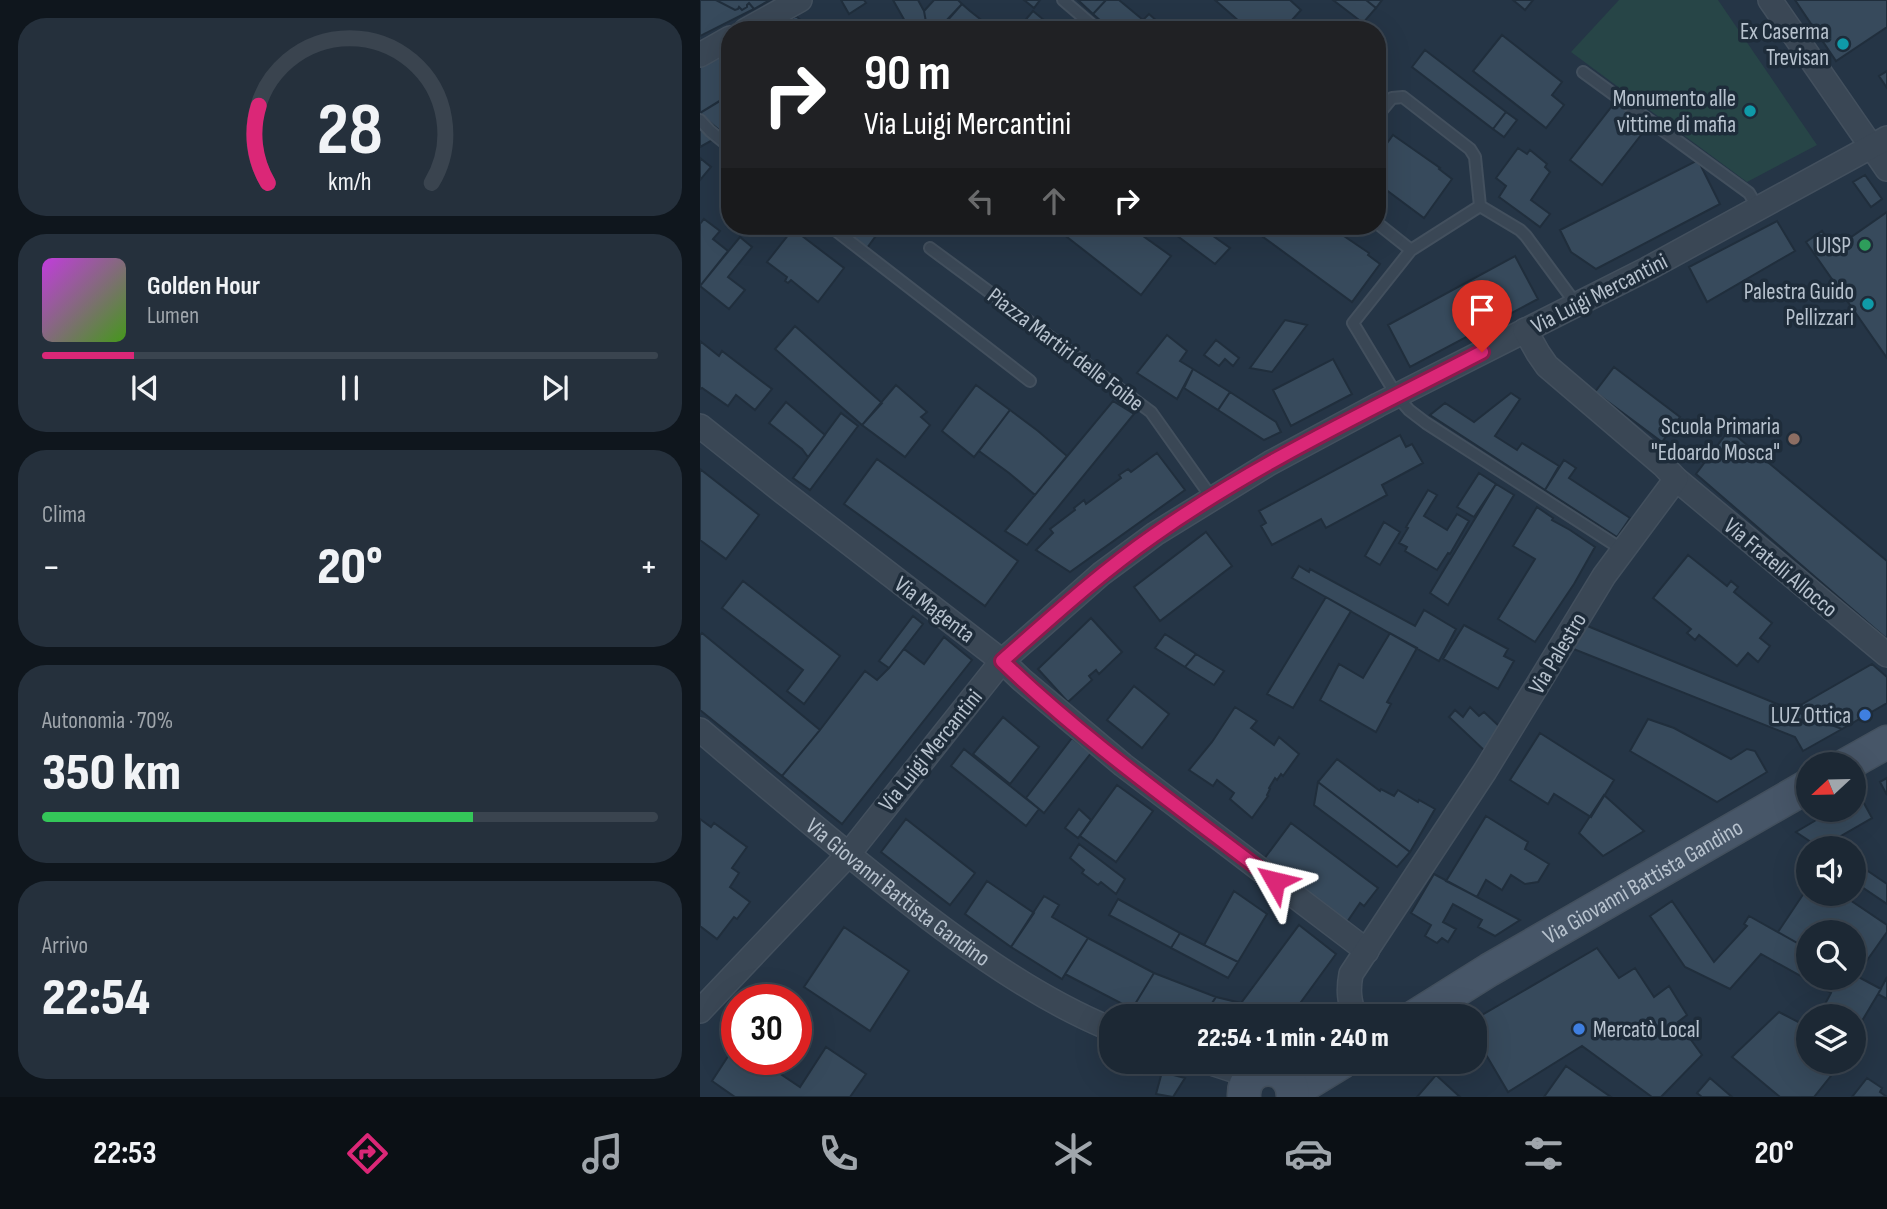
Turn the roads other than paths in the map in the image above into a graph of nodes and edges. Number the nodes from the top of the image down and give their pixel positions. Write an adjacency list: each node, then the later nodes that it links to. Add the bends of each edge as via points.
1 (800, 0): 4 (street)
2 (1063, 0): 5 (lane)
3 (1770, 0): 12 (street)
4 (762, 21)
5 (1088, 21)
6 (721, 43): 7 (street)
7 (700, 55)
8 (1583, 72): 15 (lane, via 1749,193)
9 (1386, 105): 14 (lane, via 1392,98 1403,97 1470,149 1475,157)
10 (700, 120): 11 (lane)
11 (721, 140)
12 (1879, 142): 13 (street); 15 (street, Via Luigi Mercantini)
13 (1887, 169)
14 (1480, 206): 19 (lane); 20 (lane, via 1526,236)
15 (1758, 208): 20 (street, Via Luigi Mercantini)
16 (1386, 230): 19 (lane)
17 (842, 235): 22 (lane)
18 (930, 248): 26 (lane, Piazza Martiri delle Foibe, via 1151,412)
19 (1411, 250): 23 (lane, via 1353,323)
20 (1576, 304): 21 (street, Via Luigi Mercantini)
21 (1525, 330): 23 (street, Via Luigi Mercantini); 25 (street, via 1548,366)
22 (1030, 381)
23 (1397, 396): 26 (street, Via Luigi Mercantini); 27 (lane, via 1426,423)
24 (700, 426): 29 (street, Via Magenta)
25 (1675, 479): 27 (street, Via Palestro); 28 (street, Via Fratelli Allocco)
26 (1212, 498): 29 (street, Via Luigi Mercantini, via 1101,574)
27 (1623, 550): 35 (street, Via Palestro)
28 (1887, 655)
29 (1002, 661): 34 (street, Via Luigi Mercantini); 35 (street, Via Magenta, via 1123,765)
30 (700, 730): 34 (street, Via Giovanni Battista Gandino)
31 (1887, 742): 32 (main road)
32 (1866, 754)
33 (1796, 793): 36 (main road, Via Giovanni Battista Gandino)
34 (847, 856): 40 (street, Via Luigi Mercantini); 41 (street, Via Giovanni Battista Gandino, via 991,962)
35 (1367, 951): 37 (street, Via Palestro, via 1351,974)
36 (1478, 977): 38 (main road, Via Giovanni Battista Gandino); 39 (main road, Via Giovanni Battista Gandino)
37 (1350, 1004)
38 (1417, 1004)
39 (1435, 1004)
40 (700, 1011)
41 (1099, 1024)
42 (1247, 1074): 44 (street)
43 (1301, 1074): 44 (main road)
44 (1273, 1082)

